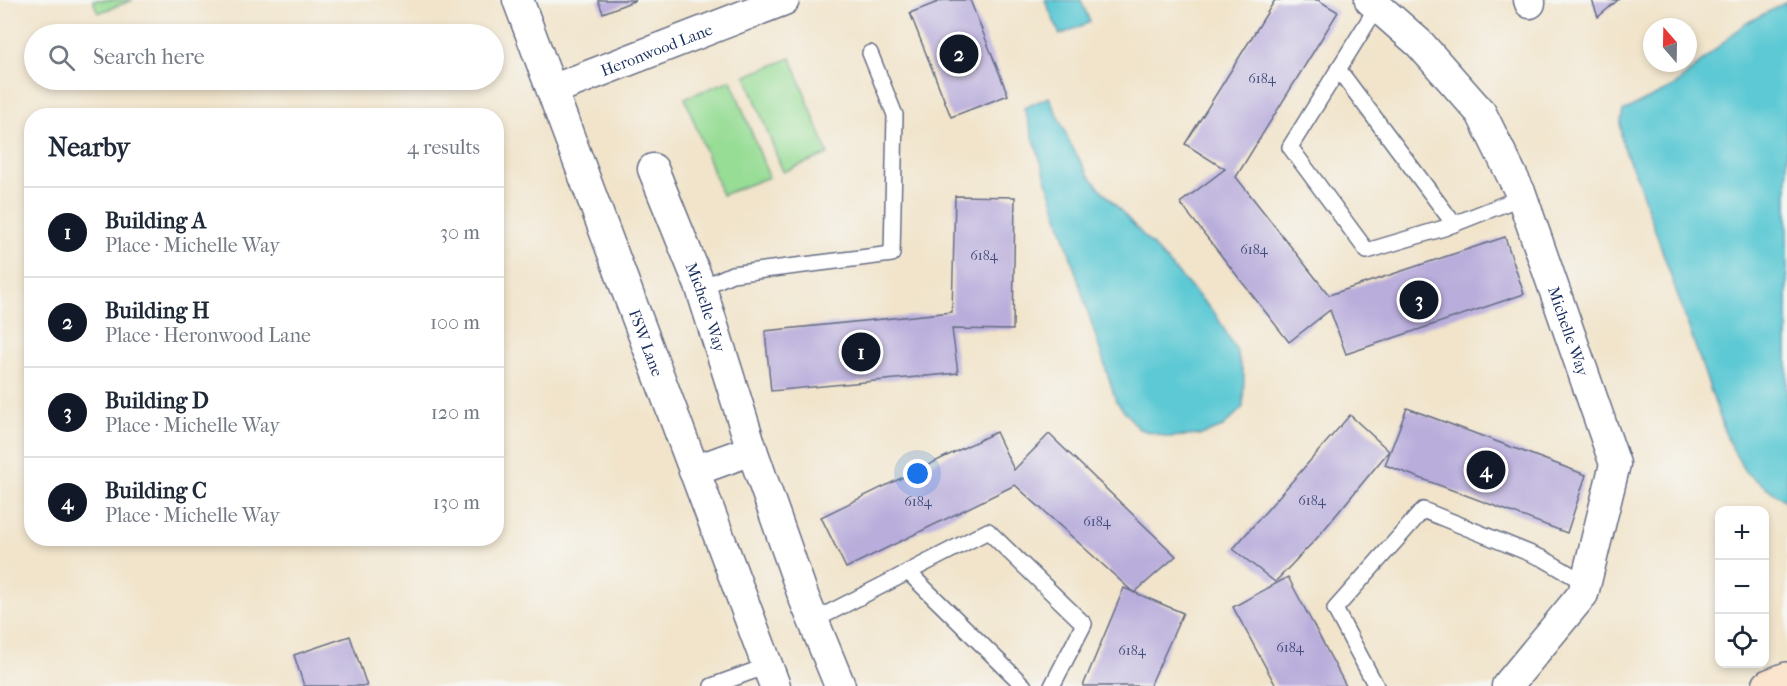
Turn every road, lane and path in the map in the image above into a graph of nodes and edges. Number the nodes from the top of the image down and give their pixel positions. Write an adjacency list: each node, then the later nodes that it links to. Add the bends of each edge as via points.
1 (518, 0): 6 (street, FSW Lane)
2 (768, 3): 6 (street, Heronwood Lane)
3 (1374, 4): 5 (lane); 8 (street, Michelle Way, via 1420,44 1481,113)
4 (870, 53): 10 (lane, via 895,115 892,254 732,274)
5 (1338, 69): 9 (lane); 9 (lane, via 1290,147 1367,251)
6 (552, 90): 12 (street, FSW Lane)
7 (653, 169): 10 (street, Michelle Way)
8 (1522, 197): 9 (lane); 14 (street, Michelle Way, via 1615,464)
9 (1454, 224)
10 (701, 288): 11 (street, Michelle Way)
11 (752, 450): 12 (street); 15 (street, Michelle Way)
12 (694, 471): 16 (street, FSW Lane)
13 (908, 572): 15 (lane); 20 (lane); 21 (lane, via 988,531 1084,624)
14 (1585, 583): 22 (lane, via 1544,559 1423,510 1335,609); 23 (street, Michelle Way, via 1583,594)
15 (813, 621): 19 (street, Michelle Way)
16 (771, 676): 18 (lane)
17 (1787, 679): 24 (main road)
18 (712, 686)
19 (840, 686)
20 (1024, 686)
21 (1052, 686)
22 (1376, 686)
23 (1507, 686)
24 (1769, 686)

